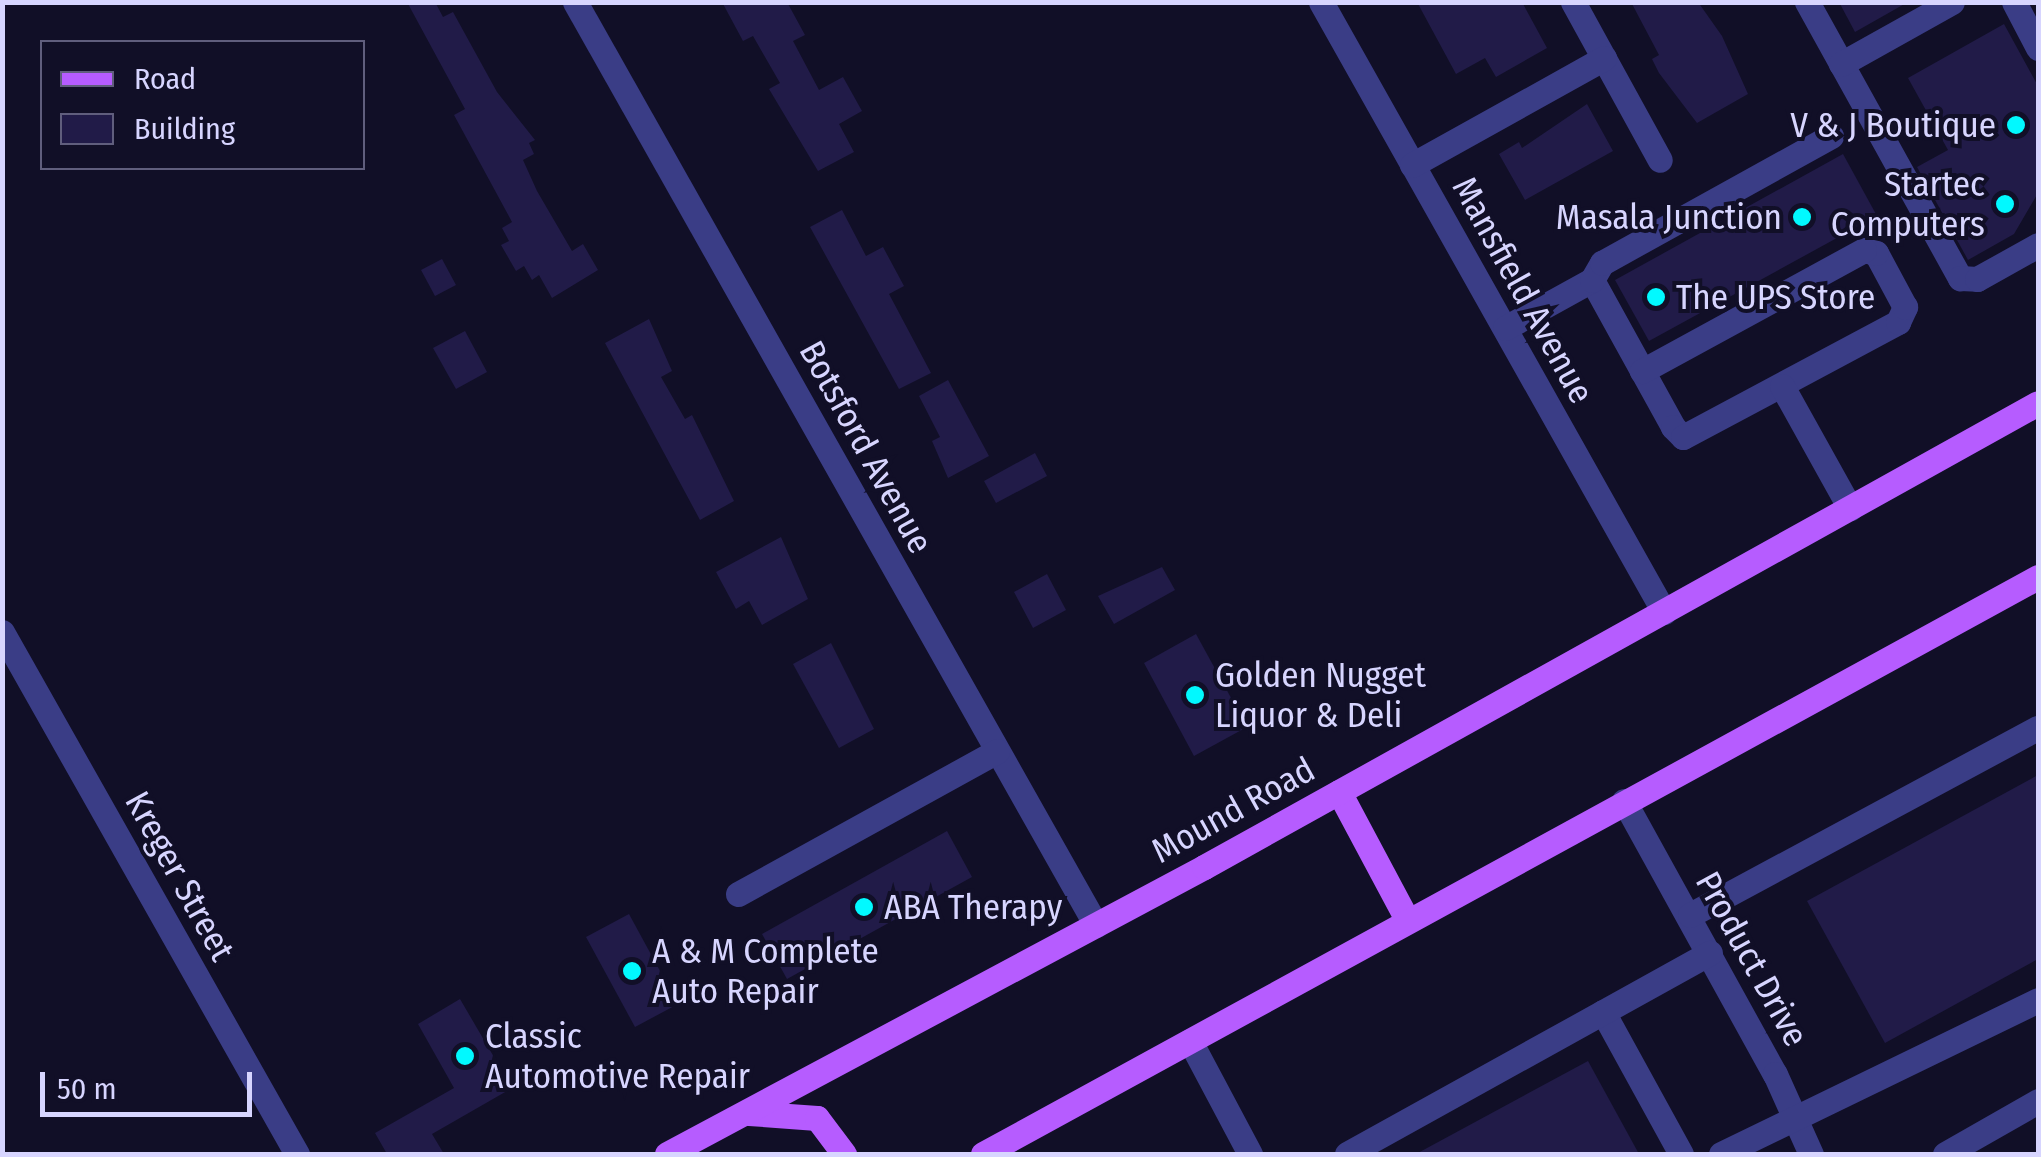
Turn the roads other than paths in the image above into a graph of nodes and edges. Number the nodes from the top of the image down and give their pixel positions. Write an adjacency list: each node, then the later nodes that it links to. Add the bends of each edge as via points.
1 (576, 2): 24 (street, Botsford Avenue)
2 (1321, 2): 12 (street, Mansfield Avenue)
3 (1573, 2): 8 (street)
4 (1807, 2): 9 (street)
5 (1952, 2): 9 (street)
6 (2014, 2): 7 (street)
7 (2038, 48)
8 (1604, 58): 11 (street); 12 (street)
9 (1841, 64): 13 (street, via 1960,278 1977,279)
10 (1831, 136): 14 (street, via 1602,264)
11 (1660, 160)
12 (1412, 164): 15 (street, Mansfield Avenue)
13 (2038, 244)
14 (1592, 280): 15 (street); 16 (street)
15 (1504, 328): 21 (street, Mansfield Avenue)
16 (1642, 370): 17 (street, via 1683,436); 17 (street, via 1871,250 1903,301 1902,318)
17 (1782, 386): 19 (street)
18 (2038, 403): 19 (main road, Mound Road)
19 (1850, 508): 21 (main road, Mound Road)
20 (2038, 577): 26 (main road)
21 (1664, 612): 25 (main road, Mound Road)
22 (2, 632): 38 (street, Kreger Street)
23 (2038, 728): 28 (street)
24 (998, 751): 27 (street); 30 (street, Botsford Avenue)
25 (1339, 792): 29 (main road); 30 (main road, Mound Road)
26 (1624, 801): 28 (street, Product Drive); 29 (main road)
27 (738, 894)
28 (1690, 915): 31 (street, Product Drive)
29 (1408, 921): 34 (main road)
30 (1096, 925): 36 (main road, Mound Road)
31 (1710, 953): 33 (street); 37 (street, Product Drive)
32 (2038, 1000): 37 (street)
33 (1602, 1012): 43 (street); 44 (street)
34 (1190, 1041): 41 (main road); 42 (street)
35 (2038, 1101): 47 (street)
36 (742, 1114): 39 (main road, Mound Road); 40 (main road, via 817,1118)
37 (1798, 1122): 45 (street); 46 (street, Product Drive)
38 (297, 1154)
39 (667, 1154)
40 (844, 1154)
41 (983, 1154)
42 (1250, 1154)
43 (1347, 1154)
44 (1681, 1154)
45 (1720, 1154)
46 (1811, 1154)
47 (1945, 1154)

